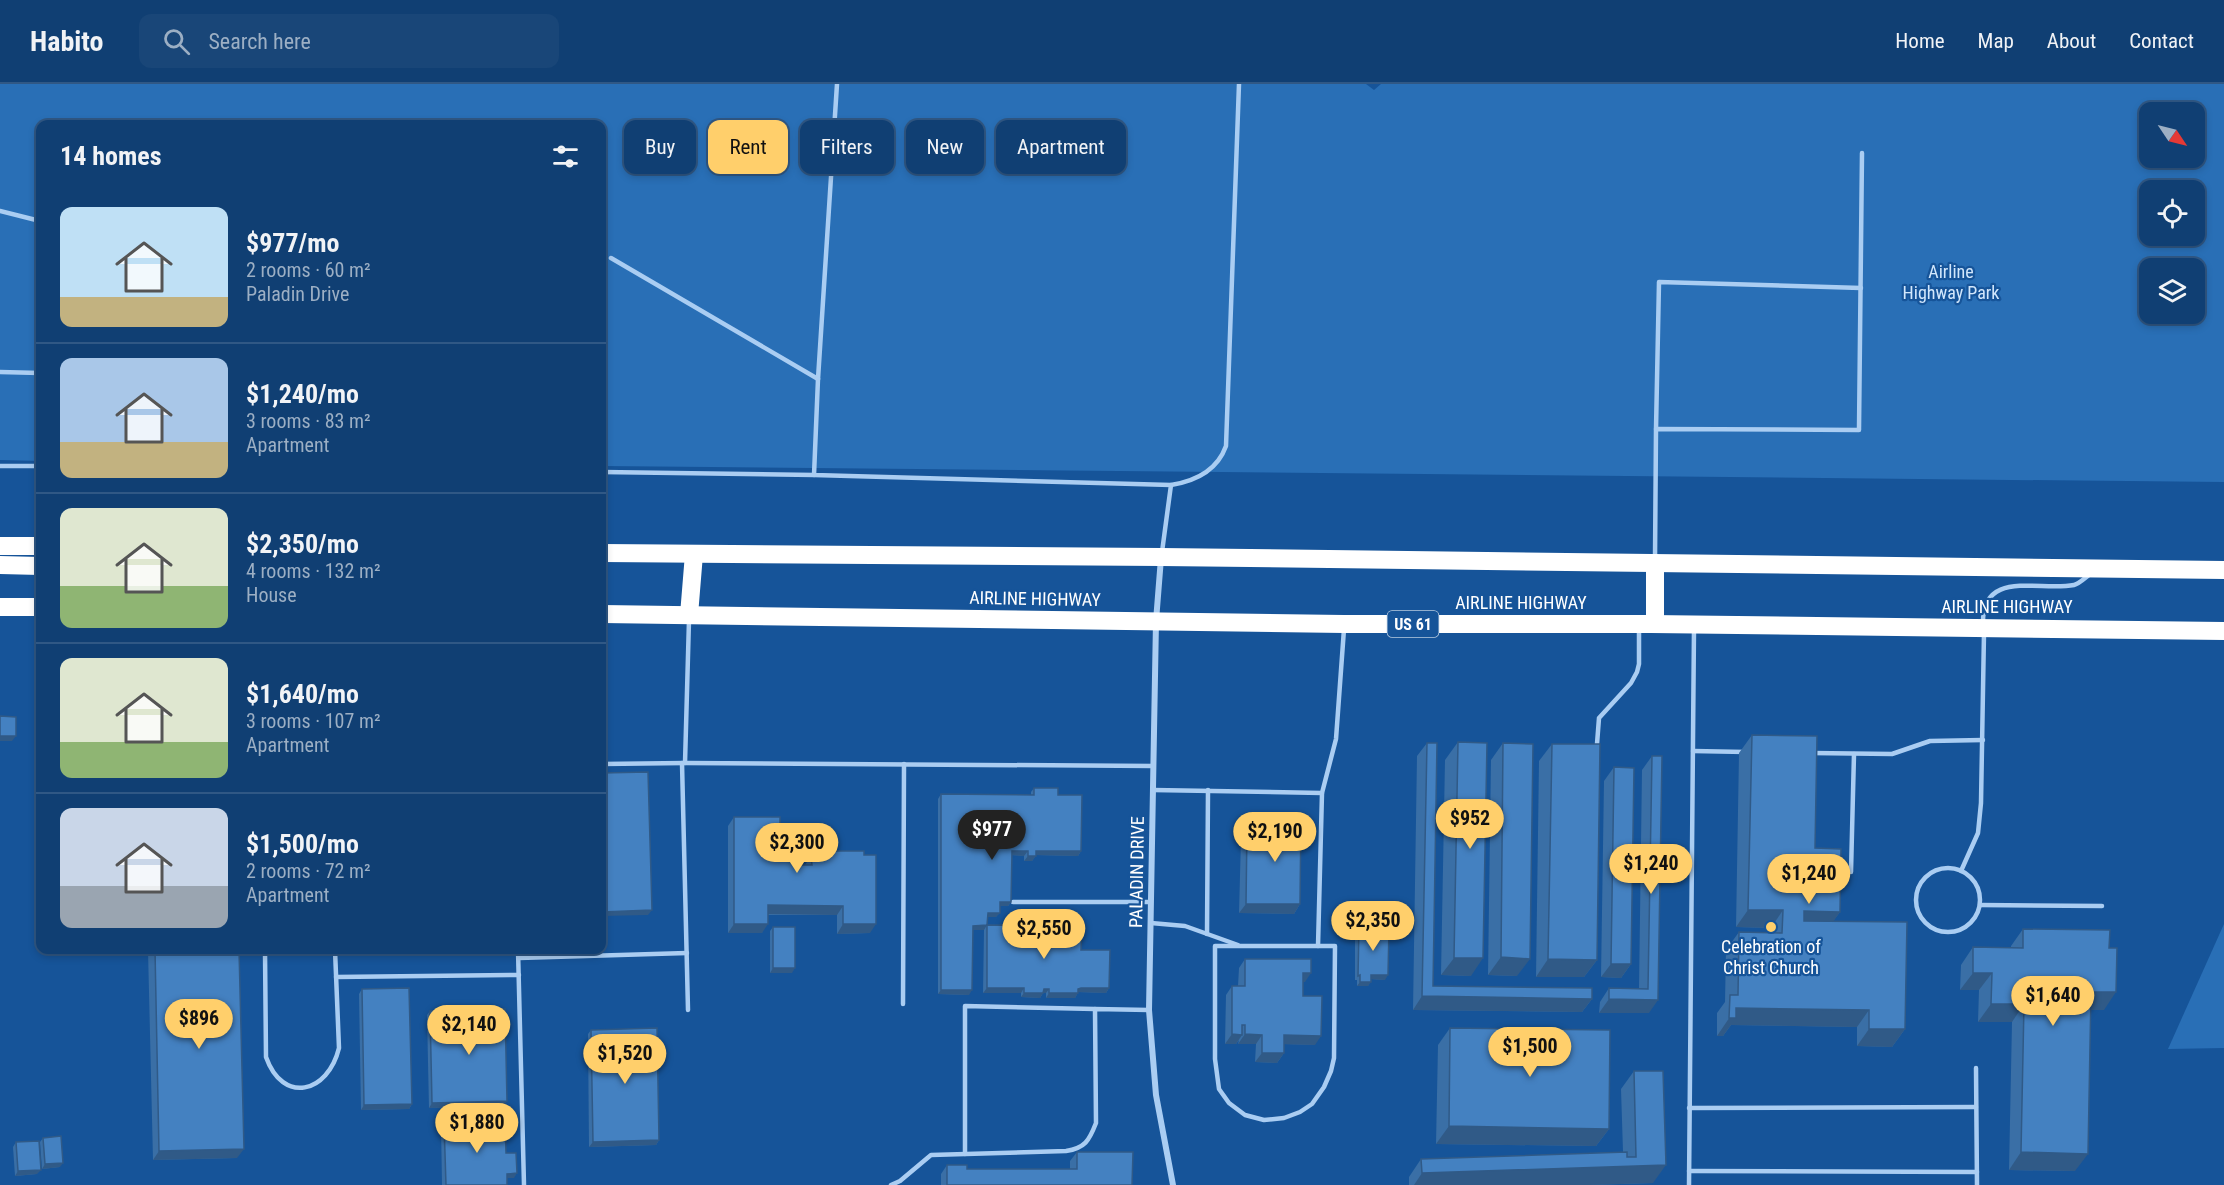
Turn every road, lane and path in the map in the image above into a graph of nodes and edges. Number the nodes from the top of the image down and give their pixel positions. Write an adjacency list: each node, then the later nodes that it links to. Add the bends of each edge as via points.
1 (837, 84): 10 (lane)
2 (1239, 84): 16 (lane, via 1226,446 1210,471)
3 (1862, 153): 7 (lane)
4 (0, 210): 5 (lane)
5 (36, 220)
6 (611, 258): 10 (lane)
7 (1860, 288): 11 (lane, via 1859,430); 11 (lane, via 1659,282)
8 (0, 372): 9 (lane)
9 (36, 373)
10 (818, 379): 15 (lane)
11 (1656, 429): 22 (lane)
12 (0, 466): 13 (lane)
13 (36, 466)
14 (606, 472): 15 (lane)
15 (814, 475): 16 (lane)
16 (1171, 486): 21 (lane)
17 (0, 546): 18 (highway)
18 (36, 546)
19 (606, 553): 20 (highway)
20 (694, 554): 21 (highway); 30 (highway)
21 (1161, 557): 22 (highway); 31 (street, PALADIN DRIVE)
22 (1655, 563): 25 (highway); 33 (highway)
23 (0, 565): 24 (highway)
24 (36, 566)
25 (2099, 568): 26 (highway); 35 (lane, via 2076,585 2007,586 1987,601)
26 (2224, 570)
27 (0, 607): 28 (highway)
28 (36, 607)
29 (606, 614): 30 (highway, AIRLINE HIGHWAY / US 61)
30 (689, 615): 31 (highway, AIRLINE HIGHWAY / US 61); 43 (lane)
31 (1156, 621): 32 (highway, AIRLINE HIGHWAY / US 61); 46 (street, PALADIN DRIVE)
32 (1344, 624): 33 (highway, AIRLINE HIGHWAY / US 61); 49 (lane, via 1336,739)
33 (1647, 624): 34 (highway, AIRLINE HIGHWAY / US 61); 38 (lane, via 1637,672 1599,718)
34 (1695, 625): 35 (highway, AIRLINE HIGHWAY / US 61); 39 (lane)
35 (1984, 629): 36 (highway, AIRLINE HIGHWAY / US 61); 37 (lane)
36 (2224, 631)
37 (1983, 740): 42 (lane, via 1930,741 1892,754); 50 (lane, via 1978,832)
38 (1597, 744)
39 (1693, 751): 40 (lane); 73 (lane)
40 (1751, 752)
41 (1808, 753): 42 (lane)
42 (1854, 754): 51 (lane)
43 (684, 763): 44 (lane); 45 (lane); 60 (lane)
44 (606, 764)
45 (904, 764): 46 (lane); 67 (lane)
46 (1153, 766): 47 (street, PALADIN DRIVE)
47 (1153, 790): 48 (lane); 53 (street, PALADIN DRIVE)
48 (1208, 790): 49 (lane); 57 (lane)
49 (1322, 793): 59 (lane)
50 (1961, 871): 54 (lane, via 1974,880); 54 (lane, via 1946,867 1927,875 1916,892 1918,914 1933,929 1955,932 1974,920)
51 (1851, 872)
52 (1013, 902): 53 (lane)
53 (1151, 902): 56 (street, PALADIN DRIVE)
54 (1980, 905): 55 (lane)
55 (2102, 906)
56 (1151, 923): 57 (lane, via 1185,926); 70 (street, PALADIN DRIVE)
57 (1207, 934): 58 (lane)
58 (1242, 946): 59 (lane); 59 (lane, via 1215,946 1215,1059 1219,1089 1229,1103 1245,1115 1264,1120 1284,1118 1312,1104 1331,1071 1335,946)
59 (1318, 946)
60 (687, 953): 64 (lane); 69 (lane)
61 (265, 954): 66 (lane, via 266,1057 278,1079 291,1087 313,1086 335,1063 339,1048)
62 (334, 954): 66 (lane)
63 (518, 954): 64 (lane)
64 (519, 958): 65 (lane)
65 (519, 975): 66 (lane); 77 (lane)
66 (336, 977)
67 (903, 1004)
68 (1095, 1009): 70 (lane); 74 (lane, via 1096,1123 1085,1144 1066,1151); 74 (lane, via 965,1006)
69 (688, 1010)
70 (1149, 1010): 79 (street, PALADIN DRIVE, via 1156,1095)
71 (1976, 1068): 72 (lane)
72 (1976, 1107): 73 (lane); 76 (lane)
73 (1689, 1108): 75 (lane)
74 (965, 1154): 78 (lane, via 931,1155)
75 (1689, 1171): 76 (lane); 80 (lane)
76 (1977, 1172): 81 (lane)
77 (524, 1185)
78 (891, 1185)
79 (1173, 1185)
80 (1689, 1185)
81 (1977, 1185)

